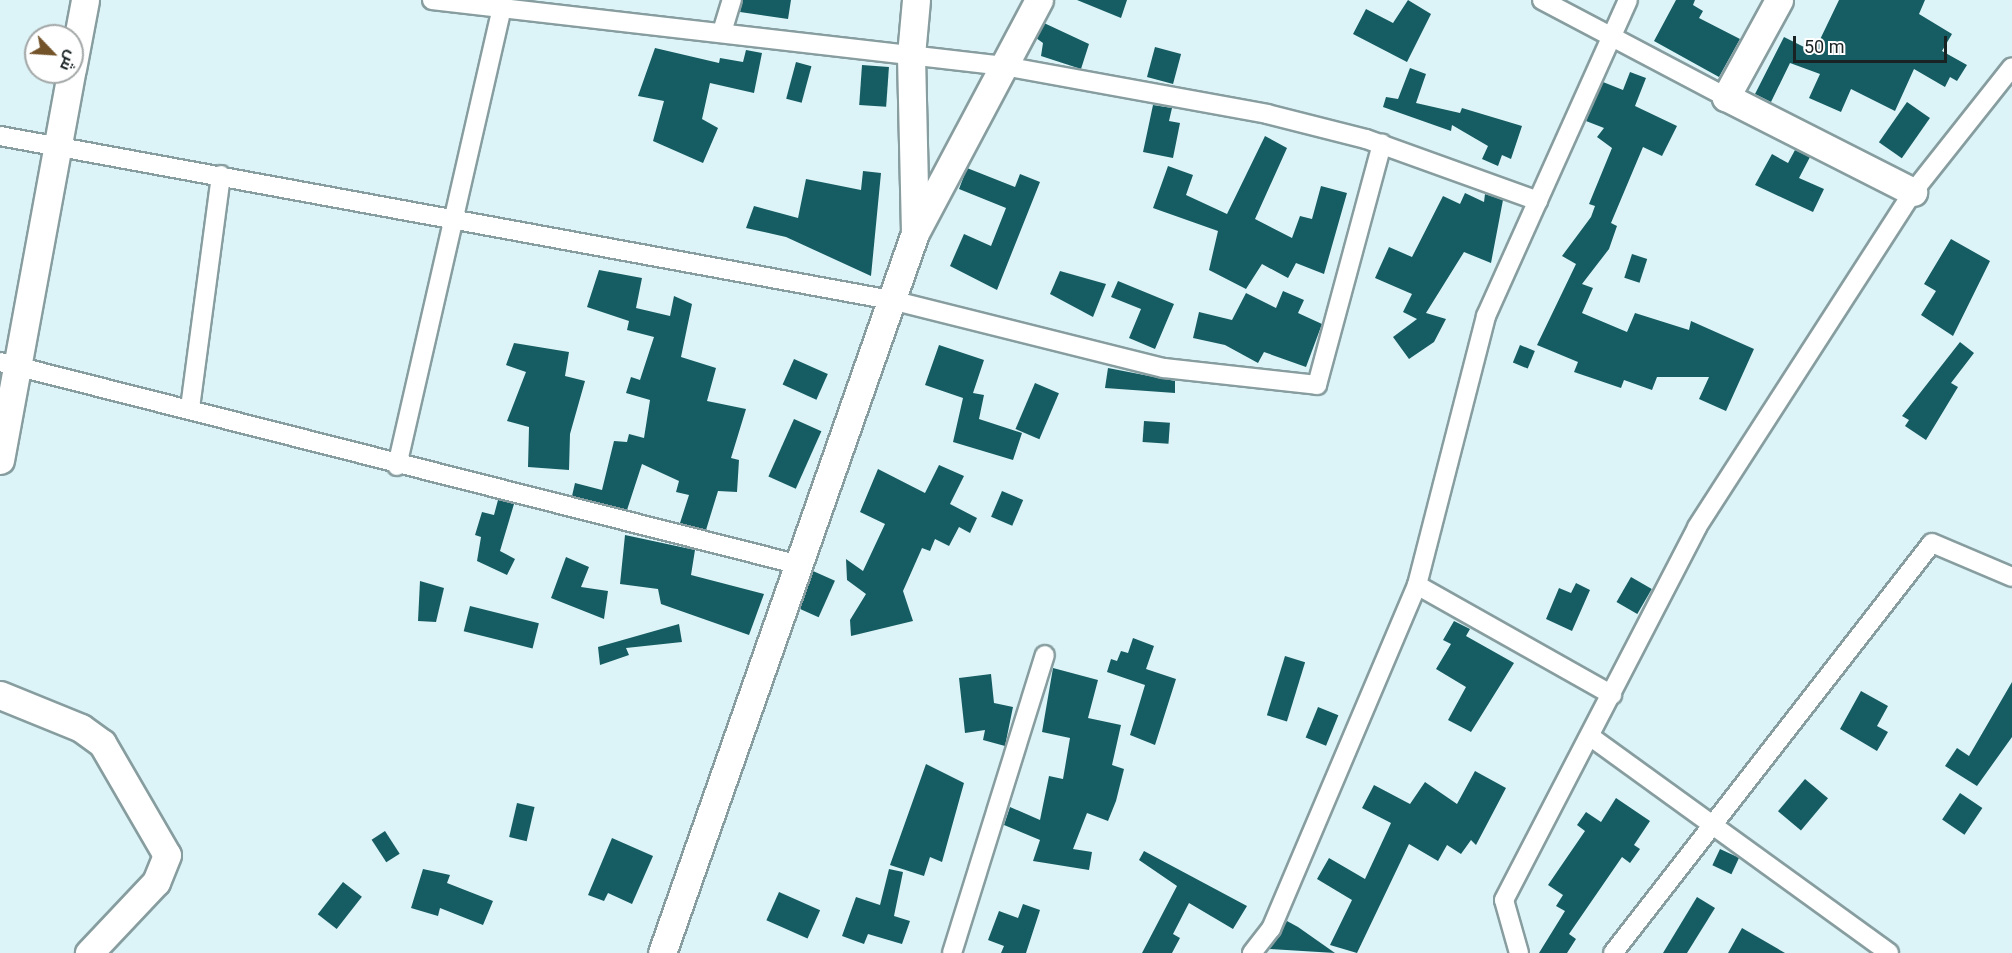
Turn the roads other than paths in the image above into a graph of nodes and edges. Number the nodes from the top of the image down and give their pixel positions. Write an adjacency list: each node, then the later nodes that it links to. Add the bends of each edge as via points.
1 (85, 0): 10 (street)
2 (432, 0): 9 (street)
3 (732, 0): 11 (street)
4 (916, 0): 13 (street)
5 (1040, 0): 14 (street)
6 (1542, 0): 12 (street)
7 (1628, 0): 12 (street)
8 (1779, 0): 17 (street)
9 (502, 8): 11 (street); 24 (street)
10 (81, 24)
11 (722, 32): 13 (street)
12 (1611, 39): 17 (street); 23 (street)
13 (910, 55): 14 (street); 25 (street)
14 (1004, 66): 20 (street, via 1267,114); 25 (street)
15 (2012, 67): 22 (street)
16 (70, 84): 19 (street)
17 (1726, 97): 22 (street)
18 (0, 136): 19 (street)
19 (58, 144): 21 (street); 27 (street)
20 (1382, 144): 23 (street); 26 (street, via 1317,385 1164,368)
21 (221, 175): 24 (street); 28 (street)
22 (1914, 192): 36 (street, via 1697,526)
23 (1538, 201): 33 (street, via 1486,316)
24 (455, 219): 26 (street); 30 (street)
25 (915, 233): 26 (street)
26 (891, 300): 31 (street)
27 (7, 362): 28 (street); 29 (street)
28 (190, 408): 30 (street)
29 (0, 460)
30 (397, 466): 31 (street)
31 (796, 564): 40 (street)
32 (2012, 577): 38 (street, via 1932,543)
33 (1417, 585): 36 (street); 42 (street, via 1270,929)
34 (1045, 655): 41 (street)
35 (0, 695): 39 (street, via 81,728 102,743 167,855 156,882)
36 (1612, 695): 37 (street)
37 (1591, 737): 38 (street); 43 (street, via 1504,900)
38 (1715, 827): 44 (street); 45 (street)
39 (89, 953)
40 (662, 953)
41 (952, 953)
42 (1252, 953)
43 (1518, 953)
44 (1613, 953)
45 (1889, 953)

